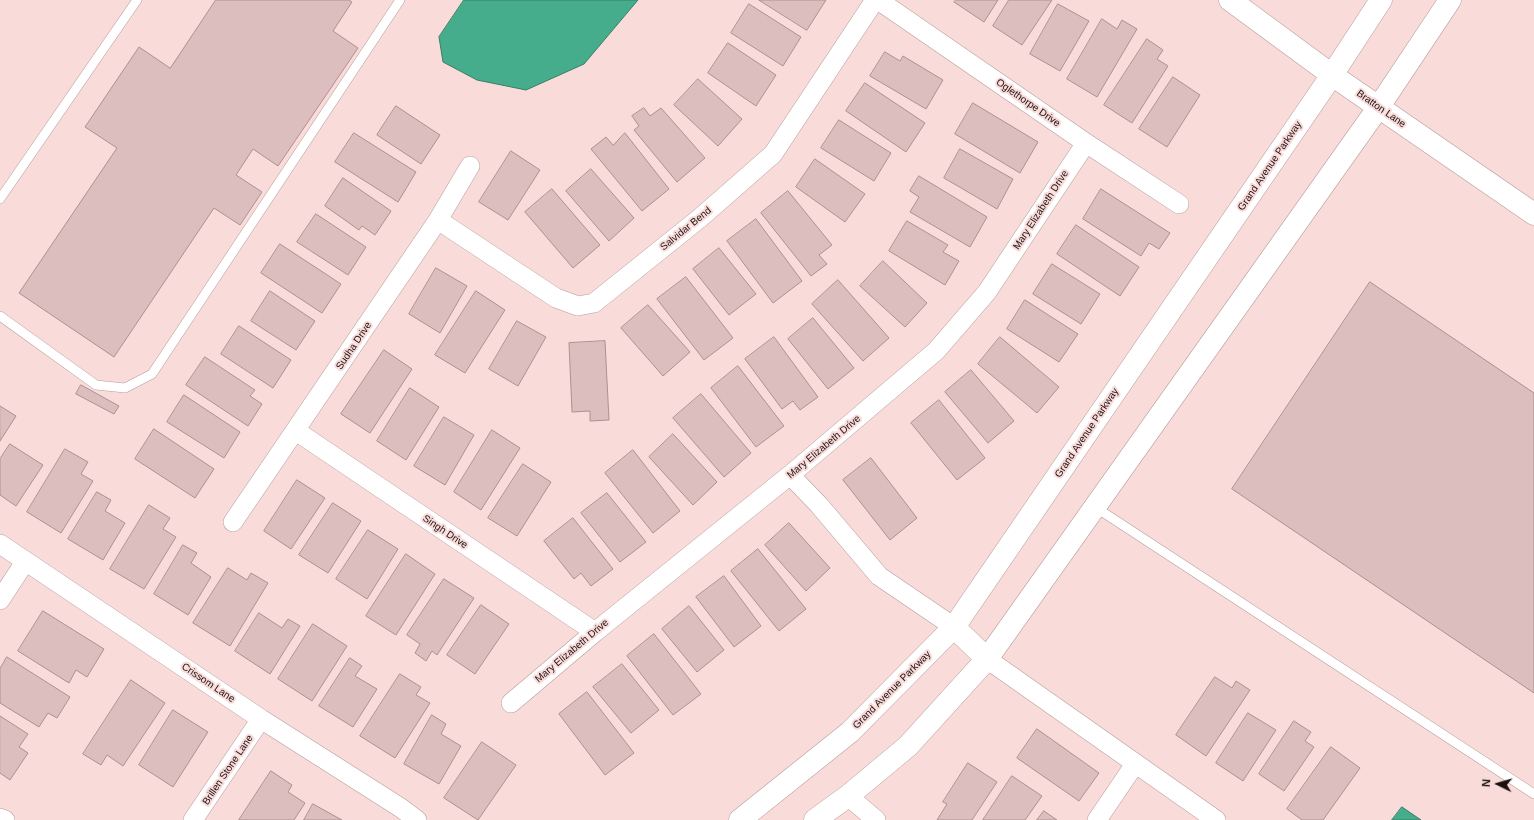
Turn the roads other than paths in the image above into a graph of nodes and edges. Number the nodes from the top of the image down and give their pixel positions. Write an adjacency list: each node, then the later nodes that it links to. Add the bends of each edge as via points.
1 (137, 0): 12 (lane)
2 (400, 0): 16 (lane, via 152,374 125,388 96,385)
3 (875, 0): 15 (street, Salvidar Bend, via 774,154 700,218 594,303 578,306 556,298)
4 (878, 0): 10 (street, Oglethorpe Drive)
5 (1230, 0): 8 (street, Bratton Lane)
6 (1381, 0): 8 (street, Grand Avenue Parkway)
7 (1450, 0): 9 (street)
8 (1332, 75): 9 (street, Bratton Lane); 24 (street, Grand Avenue Parkway)
9 (1378, 108): 14 (street, Bratton Lane); 19 (street)
10 (1086, 143): 13 (street, Oglethorpe Drive); 18 (street, Mary Elizabeth Drive, via 987,292 936,351)
11 (470, 166): 15 (street, Sudha Drive)
12 (0, 199)
13 (1179, 204)
14 (1534, 214)
15 (438, 220): 17 (street, Sudha Drive)
16 (0, 316)
17 (296, 432): 20 (street, Sudha Drive); 25 (street, Singh Drive)
18 (790, 475): 24 (street, via 879,576); 25 (street, Mary Elizabeth Drive)
19 (1095, 507): 26 (street); 30 (lane)
20 (233, 522)
21 (0, 544): 22 (street, Crissom Lane)
22 (25, 562): 23 (street); 28 (street, Crissom Lane)
23 (0, 600)
24 (954, 627): 26 (street); 36 (street, Grand Avenue Parkway, via 850,732)
25 (594, 632): 27 (street, Mary Elizabeth Drive)
26 (987, 659): 29 (street); 31 (street, via 908,746)
27 (511, 703)
28 (261, 718): 34 (street, Brillen Stone Lane); 35 (street, Crissom Lane)
29 (1135, 764): 39 (street); 40 (street)
30 (1534, 794)
31 (848, 796): 37 (street); 38 (street)
32 (0, 818): 33 (street)
33 (5, 820)
34 (193, 820)
35 (417, 820)
36 (740, 820)
37 (815, 820)
38 (876, 820)
39 (1097, 820)
40 (1216, 820)

